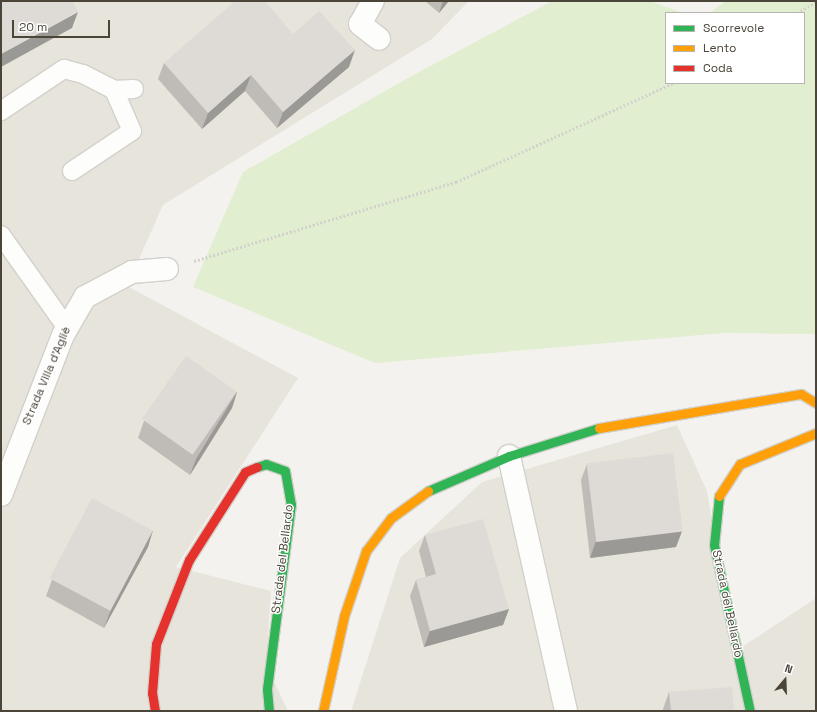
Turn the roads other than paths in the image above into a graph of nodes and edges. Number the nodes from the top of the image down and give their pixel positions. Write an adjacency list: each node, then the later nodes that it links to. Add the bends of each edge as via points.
1 (373, 1): 2 (street, via 360,24)
2 (379, 39)
3 (134, 89): 4 (lane)
4 (114, 90): 5 (lane, via 82,74 64,69); 6 (lane, via 132,131)
5 (1, 111)
6 (72, 171)
7 (1, 235): 9 (lane)
8 (166, 269): 9 (street, Strada Villa d'Agliè, via 132,272 85,297)
9 (67, 328): 13 (street, Strada Villa d'Agliè, via 18,446)
10 (811, 395): 12 (street, via 599,428)
11 (816, 433): 18 (street, Strada del Bellardo, via 740,464 719,494 714,545)
12 (509, 456): 16 (street, via 429,490 391,518 366,551 344,616); 17 (street)
13 (1, 495)
14 (155, 711): 15 (street, Strada del Bellardo, via 152,693 156,644 189,560 245,472 266,464 285,471 291,504 267,689)
15 (268, 711)
16 (324, 711)
17 (566, 711)
18 (750, 711)

